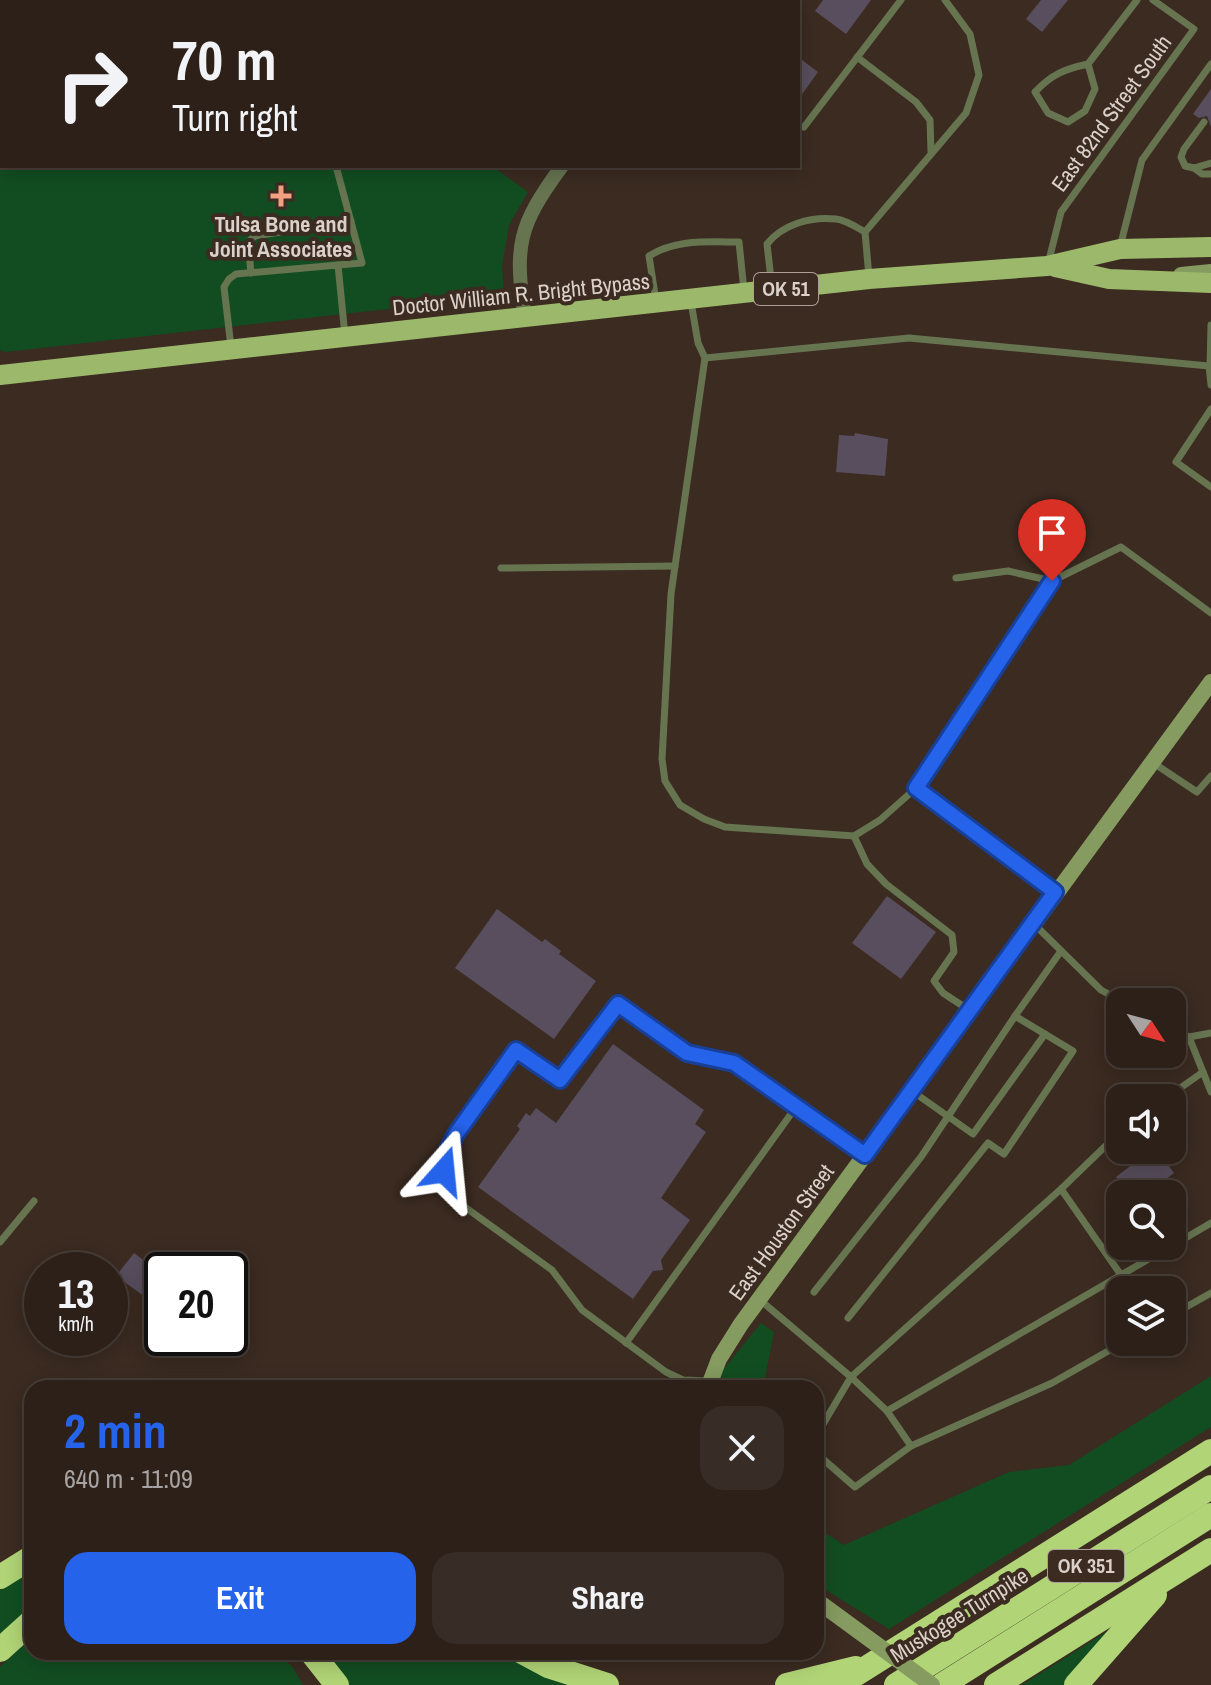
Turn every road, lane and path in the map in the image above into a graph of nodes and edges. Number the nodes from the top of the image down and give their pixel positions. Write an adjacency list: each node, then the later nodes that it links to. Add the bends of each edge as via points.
1 (901, 0): 5 (lane)
2 (945, 0): 10 (lane, via 970,34 979,75 966,113)
3 (1137, 0): 6 (lane)
4 (1153, 0): 21 (lane, East 82nd Street South, via 1194,29 1061,212)
5 (857, 57): 9 (lane); 10 (lane, via 916,102 930,120)
6 (1088, 64): 6 (lane, via 1063,70 1035,92 1048,113 1068,122 1085,111 1095,89)
7 (1211, 64): 19 (lane, via 1142,160)
8 (1204, 122): 14 (lane, via 1181,157 1185,166)
9 (804, 127)
10 (931, 152): 17 (lane)
11 (1211, 163): 14 (lane)
12 (337, 168): 16 (lane)
13 (561, 168): 31 (street, via 531,211 521,240)
14 (1194, 168): 15 (lane)
15 (1211, 174)
16 (351, 221): 20 (lane, via 362,263); 23 (lane, via 255,236 248,242)
17 (865, 232): 24 (lane); 27 (lane, via 837,219 808,220 777,231 767,244)
18 (1211, 247): 19 (main road, Doctor William R. Bright Bypass / OK 51)
19 (1120, 249): 21 (main road, Doctor William R. Bright Bypass / OK 51)
20 (338, 265): 23 (lane); 33 (lane)
21 (1047, 266): 24 (main road, Doctor William R. Bright Bypass / OK 51); 25 (main road, Doctor William R. Bright Bypass / OK 51, via 1109,279)
22 (1211, 272): 25 (street)
23 (251, 273): 34 (lane, via 236,274 224,287)
24 (869, 279): 27 (main road, Doctor William R. Bright Bypass / OK 51)
25 (1144, 279): 26 (main road, Doctor William R. Bright Bypass / OK 51)
26 (1211, 283)
27 (772, 290): 28 (main road, Doctor William R. Bright Bypass / OK 51)
28 (744, 294): 29 (main road, Doctor William R. Bright Bypass / OK 51); 30 (lane, via 739,242 695,242 649,256)
29 (691, 300): 30 (main road, Doctor William R. Bright Bypass / OK 51); 35 (lane)
30 (656, 303): 31 (main road, Doctor William R. Bright Bypass / OK 51)
31 (525, 318): 33 (main road, Doctor William R. Bright Bypass / OK 51)
32 (1211, 325): 36 (lane)
33 (346, 338): 34 (main road, Doctor William R. Bright Bypass / OK 51)
34 (231, 350): 37 (main road, Doctor William R. Bright Bypass / OK 51)
35 (705, 358): 36 (lane, via 909,338); 41 (lane)
36 (1210, 366): 38 (lane)
37 (0, 375)
38 (1211, 385)
39 (1211, 409): 40 (lane, via 1176,462)
40 (1211, 487)
41 (675, 566): 42 (lane); 50 (lane, via 662,759 665,781 680,805 725,827)
42 (501, 568)
43 (956, 578): 44 (lane, via 1008,571)
44 (1052, 581): 45 (lane, via 1121,547); 49 (lane)
45 (1211, 613)
46 (1211, 682): 47 (street, East Houston Street)
47 (1150, 761): 48 (lane, via 1197,792); 51 (street, East Houston Street)
48 (1211, 776)
49 (916, 788): 50 (lane); 51 (lane)
50 (854, 836): 55 (lane, via 867,864 886,884 952,935 954,952 934,981)
51 (1055, 892): 52 (street, East Houston Street)
52 (1033, 923): 53 (lane); 55 (street, East Houston Street)
53 (1061, 951): 54 (lane); 56 (lane)
54 (1106, 993)
55 (971, 1011): 63 (street, East Houston Street)
56 (1015, 1016): 58 (lane); 66 (lane)
57 (1211, 1033): 60 (lane)
58 (1045, 1034): 67 (lane); 68 (lane, via 1073,1051 1004,1154)
59 (1186, 1035): 60 (lane)
60 (1189, 1037): 61 (lane)
61 (1203, 1072): 62 (lane); 64 (lane)
62 (1186, 1084)
63 (912, 1091): 66 (lane); 70 (street, East Houston Street)
64 (1211, 1092)
65 (796, 1107): 70 (lane); 83 (lane); 83 (lane, via 734,1063 687,1053 618,1004 560,1080 516,1050 456,1134 444,1158 444,1171 462,1205 552,1270 582,1310)
66 (947, 1116): 67 (lane); 78 (lane)
67 (973, 1134): 68 (lane)
68 (988, 1143): 82 (lane)
69 (1106, 1146): 71 (lane)
70 (865, 1155): 80 (street, East Houston Street)
71 (1061, 1189): 77 (lane); 85 (lane)
72 (34, 1201): 75 (lane)
73 (1211, 1223): 74 (lane)
74 (1186, 1238)
75 (0, 1242)
76 (1147, 1260): 77 (lane)
77 (1121, 1275): 88 (lane)
78 (814, 1292)
79 (1211, 1293): 81 (lane)
80 (759, 1299): 85 (lane); 87 (street, East Houston Street)
81 (1186, 1307)
82 (848, 1318)
83 (626, 1343): 86 (lane)
84 (1106, 1352): 90 (lane, via 1052,1383)
85 (851, 1377): 88 (lane); 89 (lane)
86 (683, 1380)
87 (711, 1380)
88 (887, 1411): 90 (lane)
89 (824, 1423)
90 (911, 1446): 92 (lane, via 855,1487)
91 (1211, 1451): 104 (highway)
92 (824, 1460)
93 (1211, 1487): 109 (highway, Muskogee Turnpike / OK 351)
94 (1211, 1515): 111 (highway, OK 351)
95 (1211, 1550): 97 (highway)
96 (24, 1562): 98 (highway)
97 (1178, 1570): 112 (highway); 113 (highway)
98 (0, 1577)
99 (824, 1606): 110 (street, bridge)
100 (24, 1628): 101 (highway)
101 (0, 1650)
102 (317, 1660): 105 (highway)
103 (537, 1660): 106 (highway)
104 (874, 1663): 107 (highway); 108 (highway)
105 (337, 1685)
106 (607, 1685)
107 (787, 1685)
108 (839, 1685)
109 (896, 1685)
110 (932, 1685)
111 (942, 1685)
112 (996, 1685)
113 (1076, 1685)

